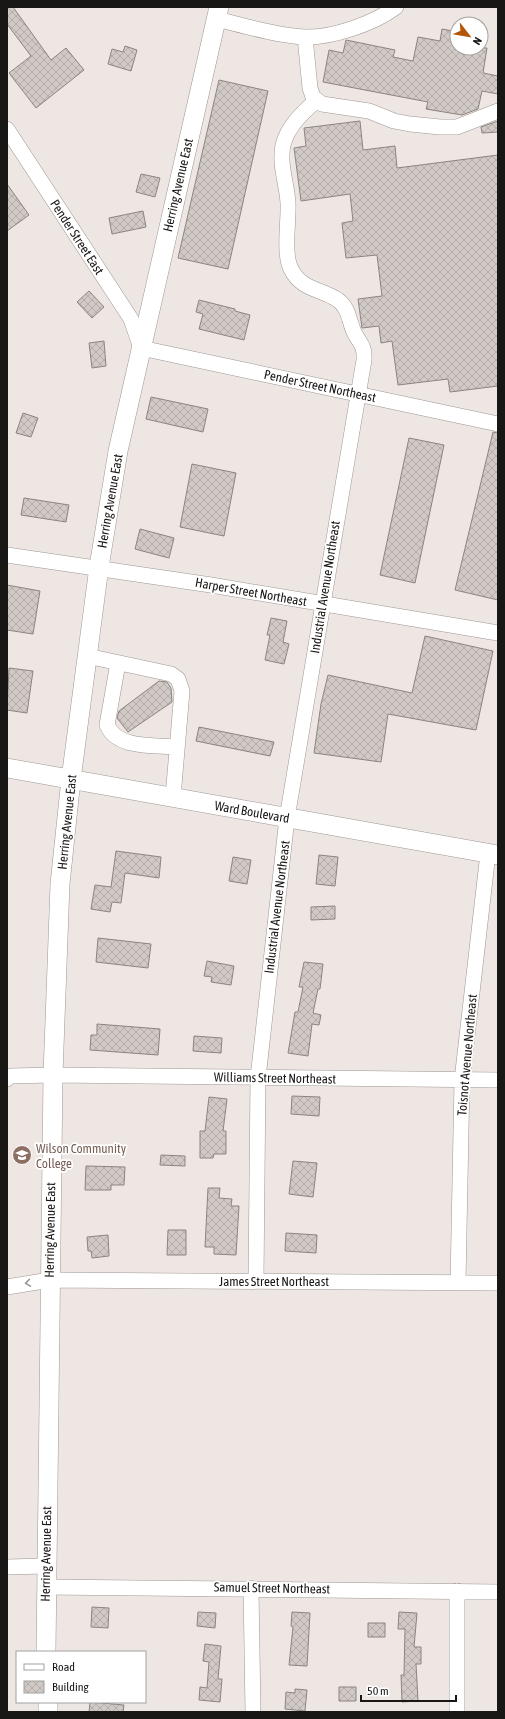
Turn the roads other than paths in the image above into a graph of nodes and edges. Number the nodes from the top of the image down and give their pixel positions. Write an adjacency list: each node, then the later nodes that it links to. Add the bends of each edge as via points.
1 (396, 7): 3 (street, via 372,21 346,31)
2 (218, 13): 3 (street, via 278,33); 7 (main road, Herring Avenue East)
3 (305, 37): 4 (street, via 310,88)
4 (317, 100): 5 (street, via 322,104 369,112 394,121 440,127 457,127); 8 (street, Industrial Avenue Northeast, via 300,115 289,130 283,145 282,158 288,201 287,254 291,269 299,280 318,292 338,300 345,307 354,332 364,349)
5 (498, 111)
6 (7, 129): 7 (street, Pender Street East, via 131,319)
7 (141, 348): 8 (street, Pender Street Northeast); 11 (main road, Herring Avenue East, via 118,451)
8 (358, 394): 9 (street, Pender Street Northeast); 12 (street, Industrial Avenue Northeast)
9 (498, 424)
10 (7, 555): 11 (street, Harper Street Northeast)
11 (99, 567): 12 (street, Harper Street Northeast); 14 (main road, Herring Avenue East)
12 (322, 604): 13 (street, Harper Street Northeast); 20 (street, Industrial Avenue Northeast)
13 (498, 633)
14 (87, 656): 15 (street); 18 (main road, Herring Avenue East)
15 (118, 663): 16 (street, via 171,674 178,679 182,691); 16 (street, via 107,725 110,733 126,742)
16 (177, 747): 19 (street)
17 (7, 768): 18 (main road, Ward Boulevard)
18 (72, 779): 19 (main road, Ward Boulevard); 22 (main road, Herring Avenue East, via 60,884)
19 (172, 797): 20 (main road, Ward Boulevard)
20 (287, 818): 21 (main road, Ward Boulevard); 23 (street, Industrial Avenue Northeast)
21 (493, 854): 25 (street, Toisnot Avenue Northeast)
22 (52, 1075): 23 (street, Williams Street Northeast); 24 (street, Williams Street Northeast, via 10,1076); 27 (main road, Herring Avenue East)
23 (258, 1078): 25 (street, Williams Street Northeast); 28 (street, Industrial Avenue Northeast)
24 (7, 1079)
25 (462, 1080): 26 (street, Williams Street Northeast); 29 (street, Toisnot Avenue Northeast)
26 (498, 1080)
27 (50, 1280): 28 (street, James Street Northeast); 31 (street, James Street Northeast, one-way to 31); 32 (main road, Herring Avenue East)
28 (256, 1281): 29 (street, James Street Northeast)
29 (458, 1282): 30 (street, James Street Northeast)
30 (498, 1283)
31 (7, 1287)
32 (46, 1566): 33 (street); 34 (main road, Herring Avenue East)
33 (7, 1567)
34 (46, 1587): 35 (street, Samuel Street Northeast); 38 (main road, Herring Avenue East)
35 (250, 1588): 36 (street, Samuel Street Northeast); 39 (street)
36 (457, 1591): 37 (street, Samuel Street Northeast); 40 (street)
37 (498, 1592)
38 (46, 1651)
39 (253, 1712)
40 (457, 1712)

